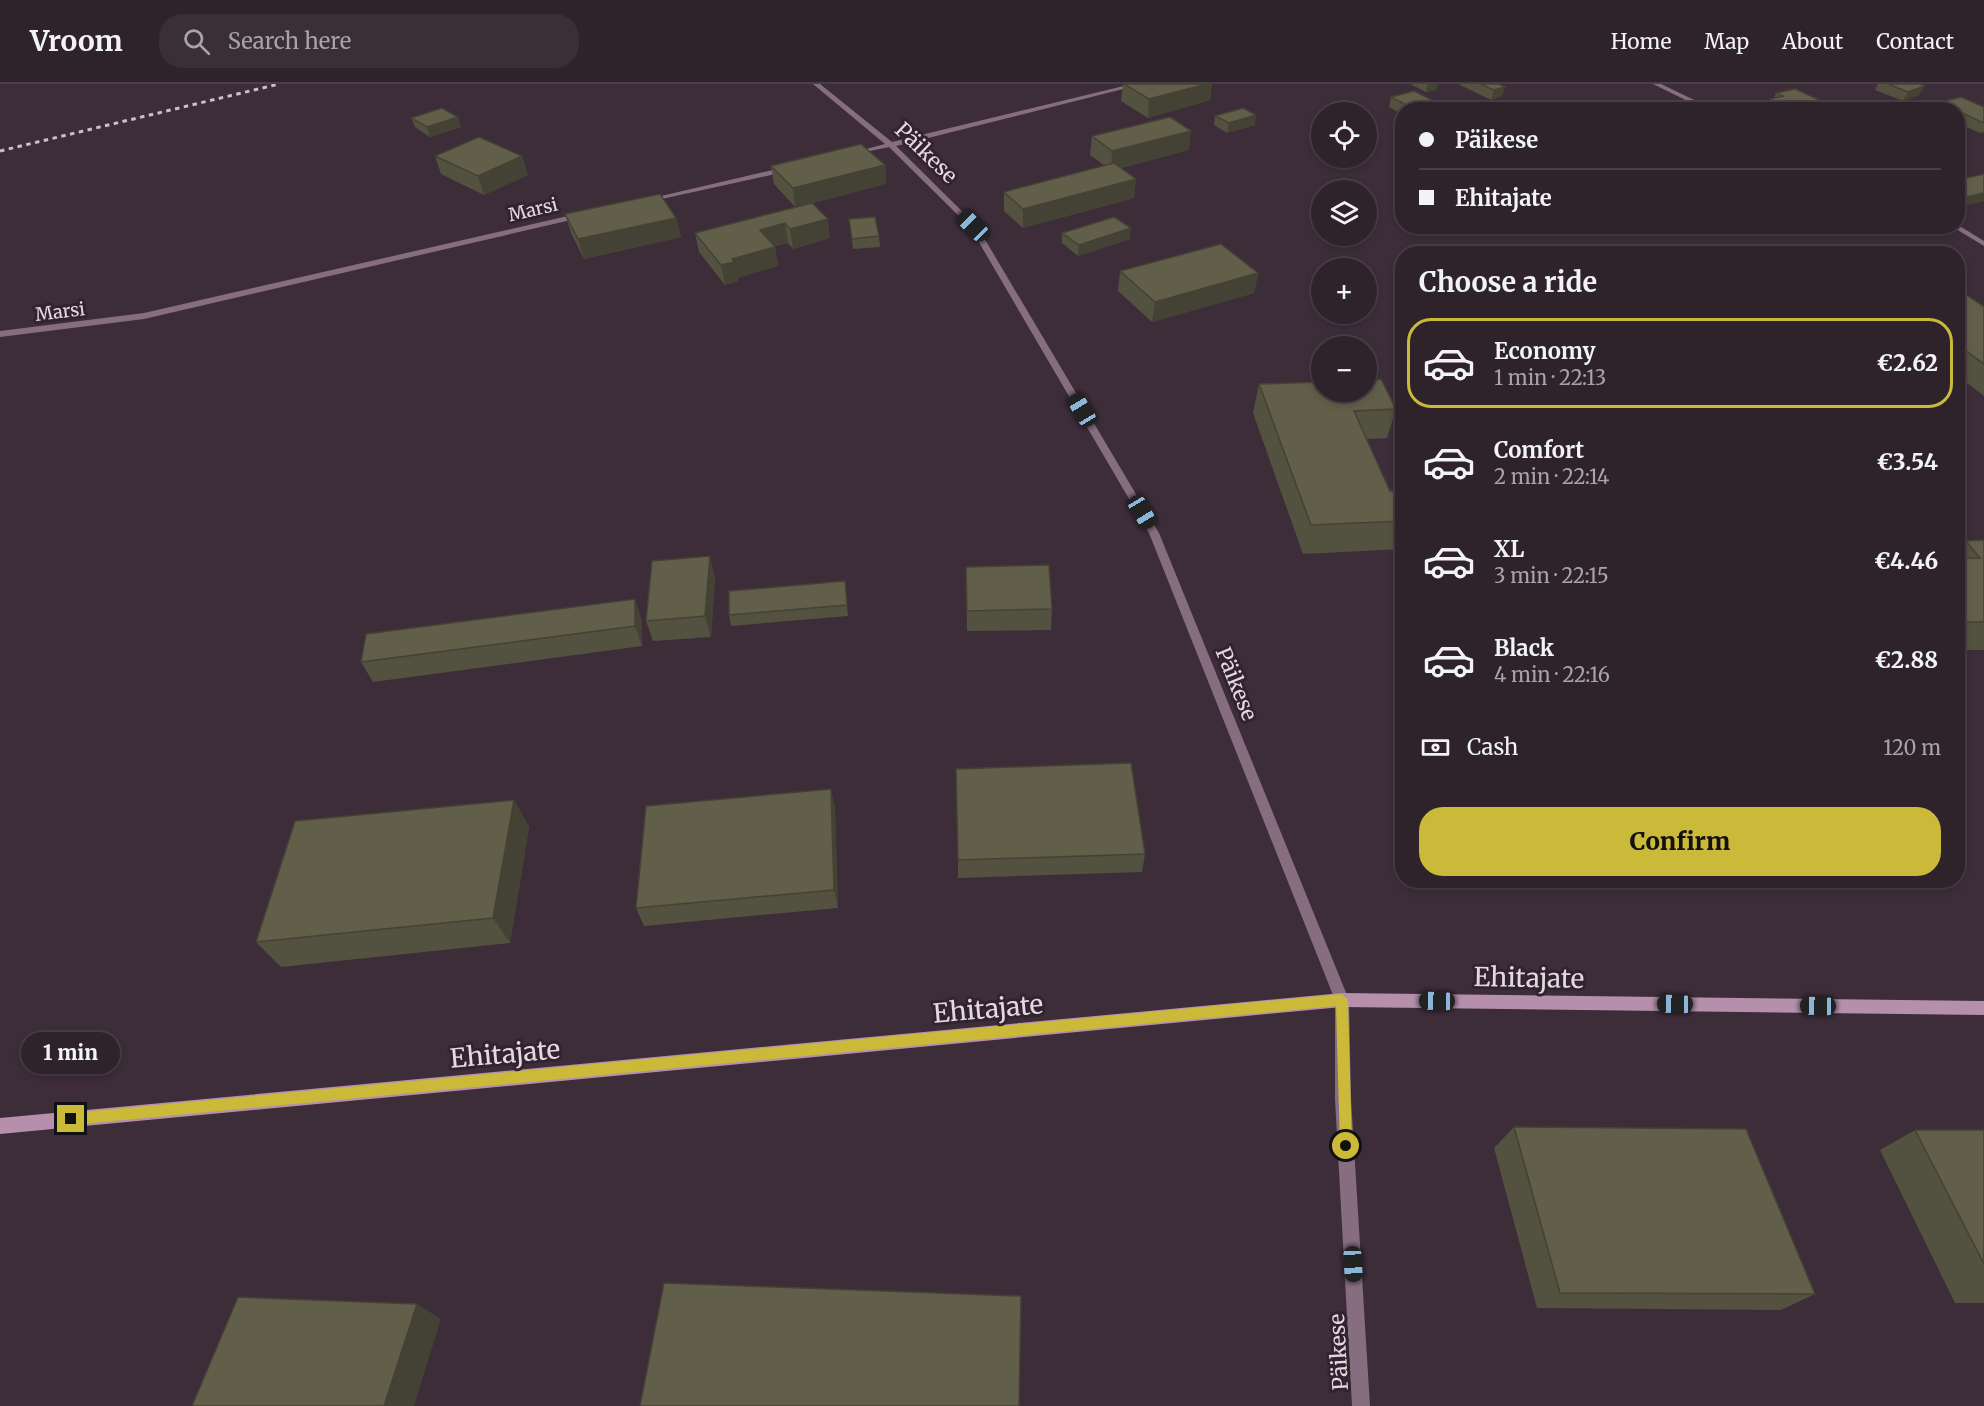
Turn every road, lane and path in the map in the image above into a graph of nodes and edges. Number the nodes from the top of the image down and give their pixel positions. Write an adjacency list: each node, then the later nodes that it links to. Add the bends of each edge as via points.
1 (816, 84): 5 (street, Päikese)
2 (1140, 84): 5 (street)
3 (1656, 84): 4 (street)
4 (1695, 102)
5 (892, 146): 6 (street); 13 (street, Päikese, via 973,226 1155,533)
6 (846, 156)
7 (800, 166): 8 (street)
8 (638, 202)
9 (592, 212): 12 (street, Marsi, via 144,316)
10 (1965, 233): 11 (street)
11 (1984, 244)
12 (0, 334)
13 (1342, 1000): 14 (street, Ehitajate); 15 (street, Ehitajate); 16 (street, Päikese, via 1343,1099)
14 (1984, 1008)
15 (0, 1126)
16 (1361, 1406)

